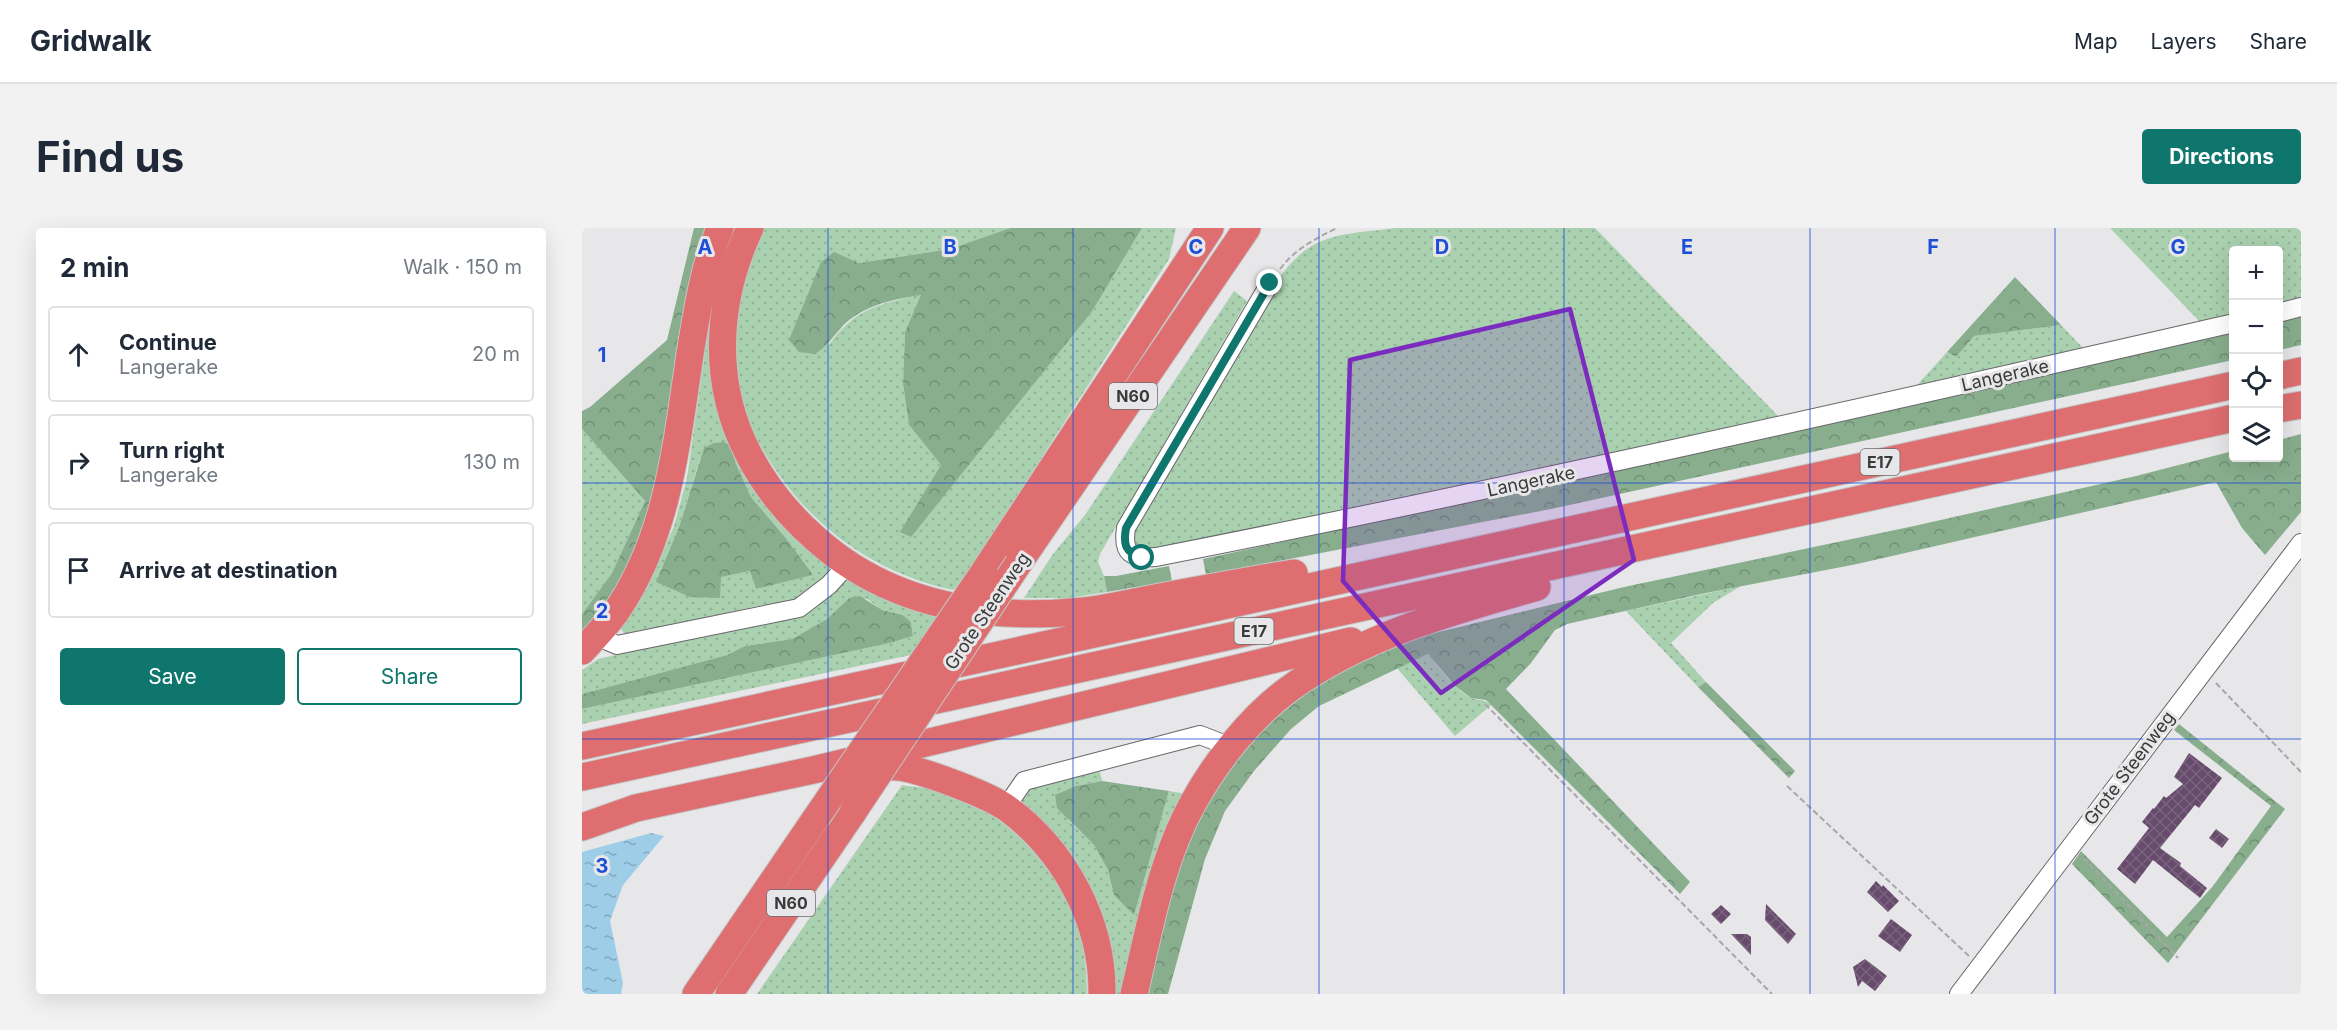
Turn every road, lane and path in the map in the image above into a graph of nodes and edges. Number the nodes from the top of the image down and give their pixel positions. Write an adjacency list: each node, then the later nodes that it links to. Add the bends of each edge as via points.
1 (720, 228): 23 (highway, via 700,289 678,440 654,537 617,610)
2 (750, 228): 20 (highway, via 732,275 724,311 721,349 731,414 772,493 818,542)
3 (1190, 228): 7 (highway)
4 (1210, 228): 7 (highway, Grote Steenweg / N60)
5 (1247, 228): 42 (highway, Grote Steenweg / N60, bridge)
6 (1337, 228): 8 (path, via 1287,259)
7 (1190, 257): 37 (highway, Grote Steenweg / N60, bridge, via 984,572)
8 (1270, 283): 11 (street, Langerake, via 1126,528 1124,541 1132,554 1155,557 1367,516 1765,431)
9 (2301, 307): 10 (street)
10 (2283, 312)
11 (2229, 324)
12 (2301, 371): 13 (highway)
13 (2283, 375)
14 (2229, 387): 21 (highway, E17)
15 (2301, 405): 16 (highway)
16 (2283, 408)
17 (2229, 419): 18 (highway, E17)
18 (1926, 485): 22 (highway, via 1551,583); 30 (highway, E17)
19 (2301, 543): 24 (street, Grote Steenweg)
20 (848, 564): 21 (highway, via 922,600 973,610 1018,613 1086,610 1312,569); 23 (street, via 799,608 617,645)
21 (1376, 573): 26 (highway, E17)
22 (1407, 628): 27 (highway, via 1329,663 1288,690 1250,724); 28 (highway)
23 (589, 644)
24 (2204, 670): 29 (path); 36 (street, Grote Steenweg)
25 (1485, 704): 45 (path)
26 (582, 746)
27 (1232, 747): 32 (street, via 1200,735 1024,781); 44 (highway, via 1192,803 1175,845 1157,898)
28 (813, 770): 32 (highway, via 904,767); 33 (highway)
29 (2301, 772)
30 (582, 777)
31 (1786, 786): 39 (path)
32 (1006, 807): 43 (highway, via 1038,835 1080,896 1094,932)
33 (636, 808): 34 (highway); 35 (highway)
34 (582, 821)
35 (582, 827)
36 (2071, 845): 38 (path); 39 (street, Grote Steenweg)
37 (766, 889): 40 (highway); 41 (highway, Grote Steenweg / N60)
38 (2178, 958)
39 (1980, 966): 46 (street, Grote Steenweg)
40 (674, 994)
41 (696, 994)
42 (729, 994)
43 (1102, 994)
44 (1134, 994)
45 (1772, 994)
46 (1959, 994)

